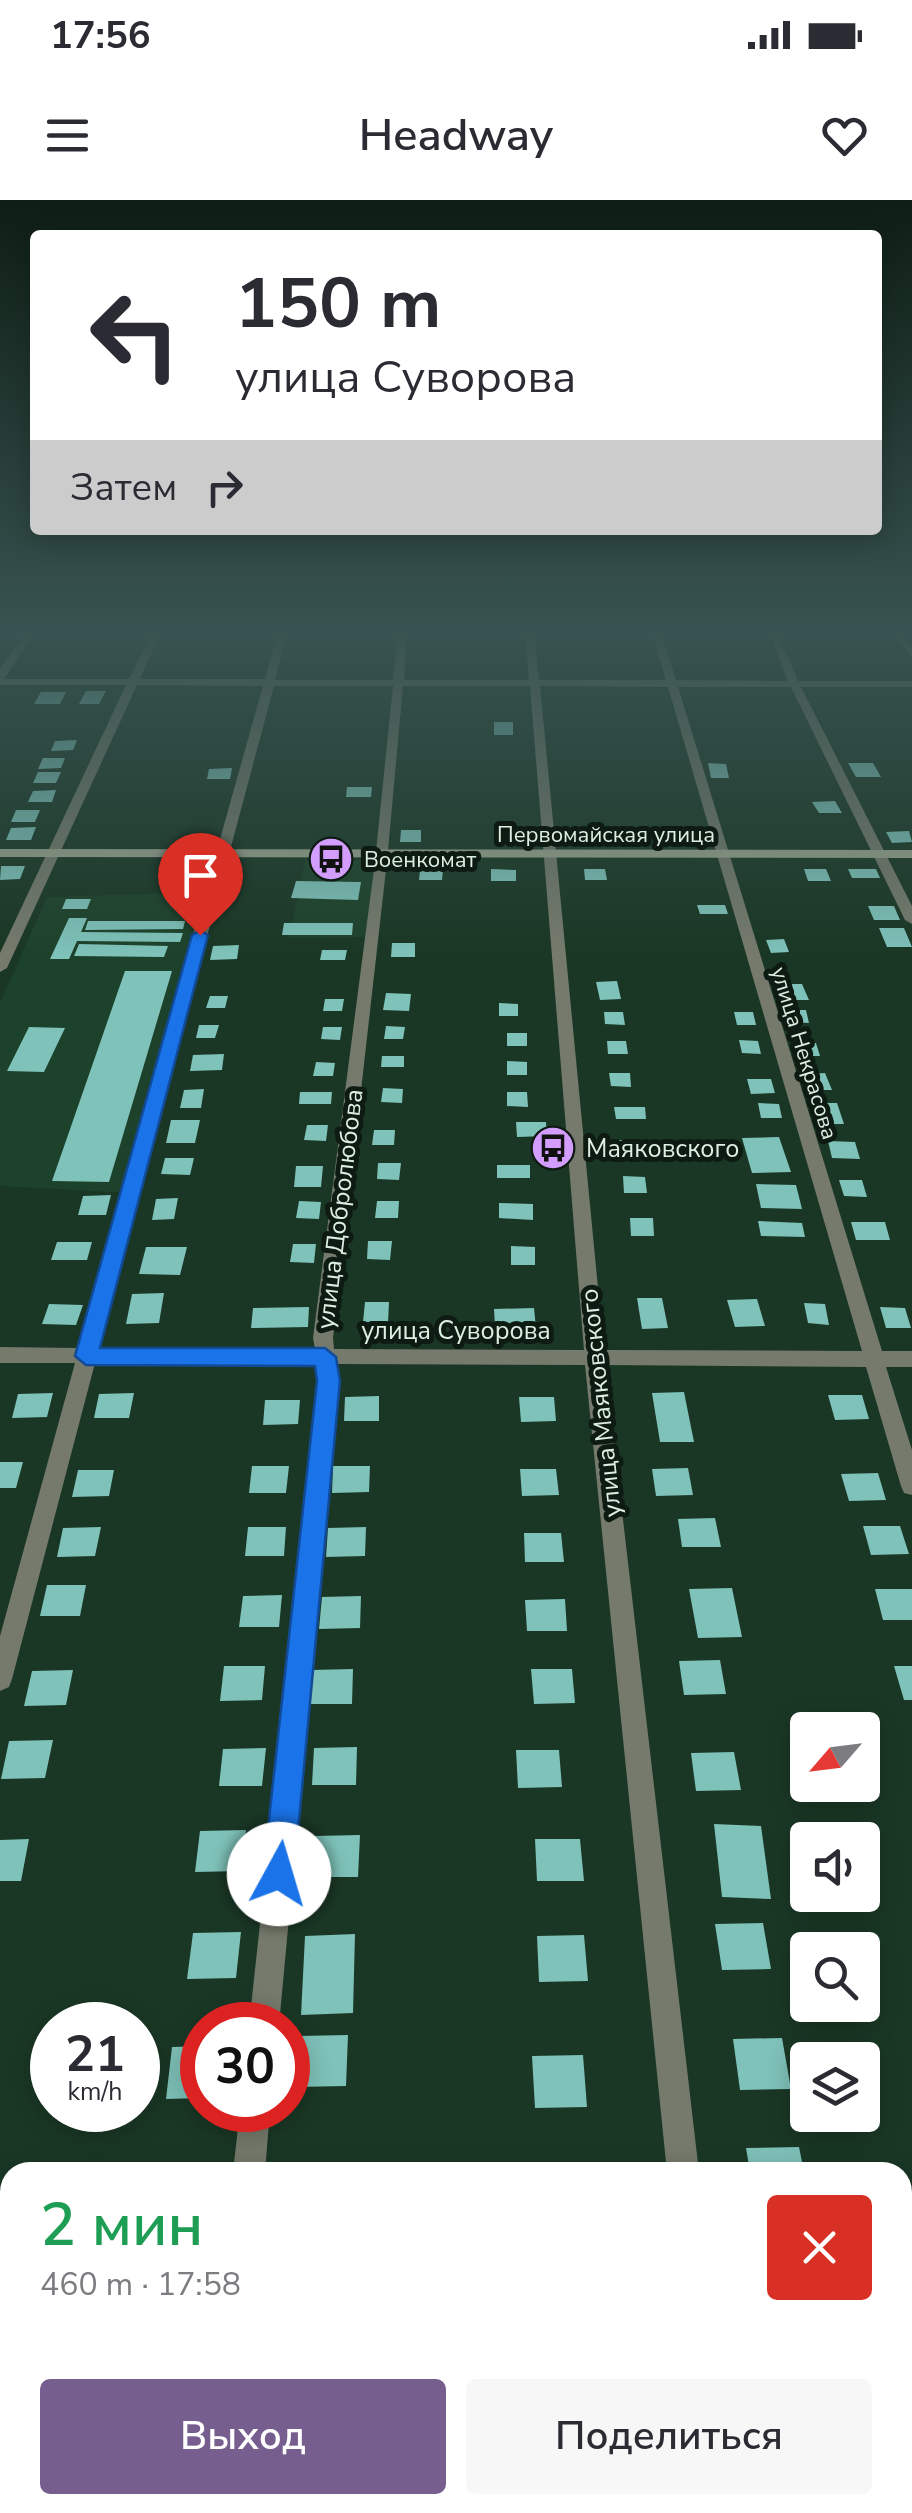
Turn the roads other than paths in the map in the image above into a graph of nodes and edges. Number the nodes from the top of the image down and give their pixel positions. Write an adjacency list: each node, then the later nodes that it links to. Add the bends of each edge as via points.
1 (107, 741): 8 (street)
2 (252, 741): 9 (street)
3 (392, 741): 10 (street, улица Добролюбова)
4 (539, 741): 14 (street, улица Маяковского)
5 (689, 741): 11 (street, улица Некрасова)
6 (823, 741): 12 (street)
7 (0, 853): 8 (street, Первомайская улица)
8 (54, 853): 9 (street, Первомайская улица); 16 (street)
9 (222, 854): 10 (street, Первомайская улица); 18 (street)
10 (380, 854): 14 (street, Первомайская улица); 19 (street, улица Добролюбова, via 322,1338)
11 (720, 854): 12 (street, Первомайская улица); 14 (street, Первомайская улица); 21 (street, улица Некрасова)
12 (880, 854): 13 (street, Первомайская улица); 15 (street)
13 (912, 854)
14 (548, 855): 20 (street, улица Маяковского)
15 (912, 920)
16 (0, 968)
17 (0, 1356): 18 (street, улица Суворова)
18 (86, 1356): 19 (street, улица Суворова); 24 (street)
19 (325, 1357): 20 (street, улица Суворова); 25 (street, улица Добролюбова, via 329,1381)
20 (594, 1359): 21 (street, улица Суворова); 28 (street, улица Маяковского)
21 (876, 1359): 22 (street, улица Суворова); 23 (street, улица Некрасова)
22 (912, 1359)
23 (912, 1486)
24 (0, 1679)
25 (266, 2002)
26 (253, 2132): 27 (street)
27 (249, 2162)
28 (682, 2162)

